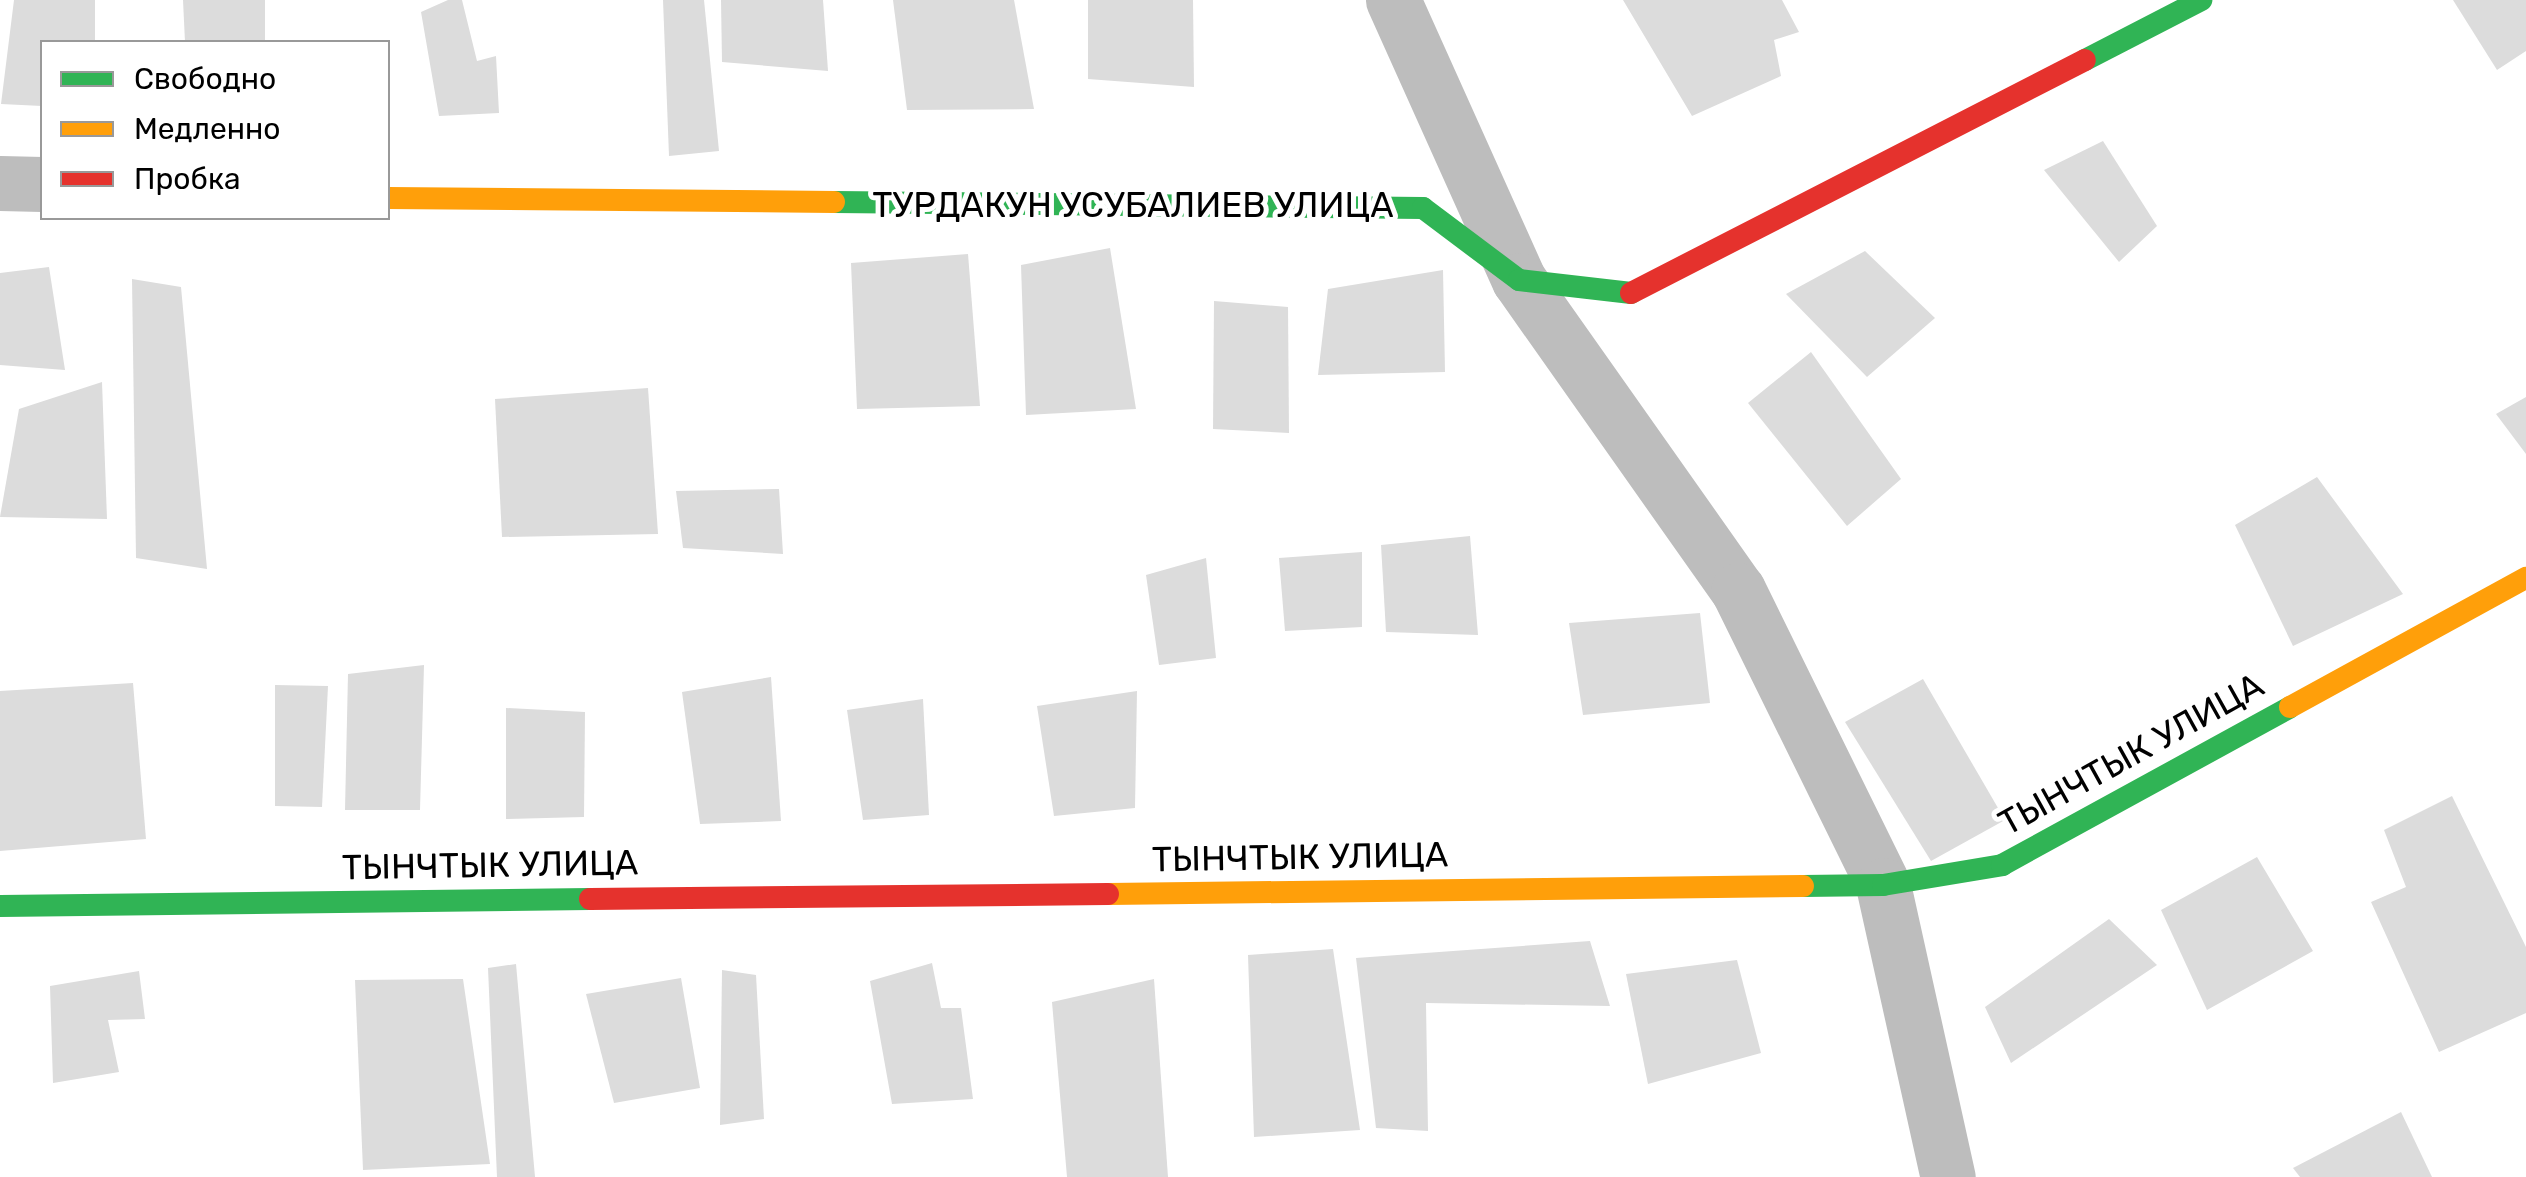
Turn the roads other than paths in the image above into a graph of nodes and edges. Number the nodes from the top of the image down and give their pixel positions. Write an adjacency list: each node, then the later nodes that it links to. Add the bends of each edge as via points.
1 (1394, 0): 6 (street)
2 (2201, 0): 6 (street, ТУРДАКУН УСУБАЛИЕВ УЛИЦА, via 1635,294)
3 (0, 183): 4 (street)
4 (40, 184)
5 (390, 198): 6 (street, ТУРДАКУН УСУБАЛИЕВ УЛИЦА, via 1423,208)
6 (1519, 280): 8 (street, via 1738,590)
7 (2526, 578): 8 (street, ТЫНЧТЫК УЛИЦА, via 2002,864)
8 (1883, 886): 9 (street, ТЫНЧТЫК УЛИЦА); 10 (street)
9 (0, 906)
10 (1948, 1177)

